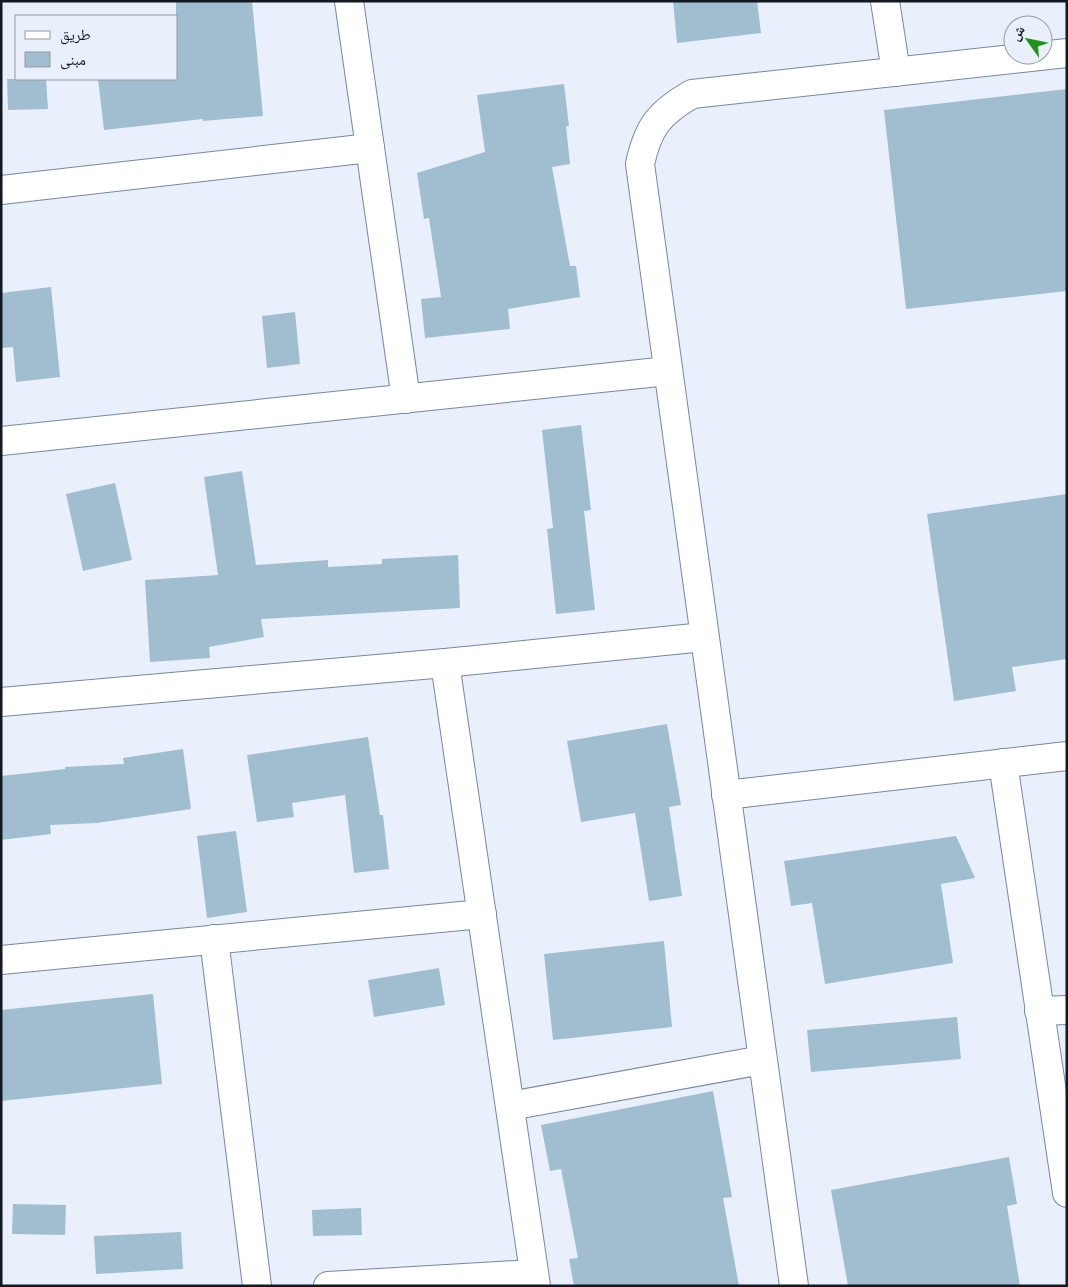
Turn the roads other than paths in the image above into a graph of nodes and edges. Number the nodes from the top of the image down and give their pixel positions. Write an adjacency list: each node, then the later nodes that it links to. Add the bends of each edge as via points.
1 (349, 1): 5 (street)
2 (885, 1): 4 (street)
3 (1067, 52): 4 (street)
4 (896, 72): 7 (street, via 692,94 672,105 656,122 645,142 640,164)
5 (370, 148): 6 (street); 8 (street)
6 (1, 190)
7 (668, 371): 8 (street); 10 (street)
8 (406, 398): 9 (street)
9 (1, 441)
10 (704, 637): 11 (street); 15 (street)
11 (445, 663): 12 (street); 16 (street)
12 (1, 702)
13 (1067, 756): 14 (street)
14 (1003, 763): 15 (street); 20 (street)
15 (726, 795): 21 (street)
16 (482, 914): 17 (street); 22 (street)
17 (214, 940): 18 (street); 25 (street)
18 (1, 960)
19 (1067, 1010): 20 (street)
20 (1039, 1011): 23 (street)
21 (762, 1060): 22 (street); 27 (street)
22 (510, 1106): 24 (street)
23 (1067, 1193)
24 (535, 1280): 26 (street)
25 (257, 1286)
26 (328, 1286)
27 (794, 1286)

